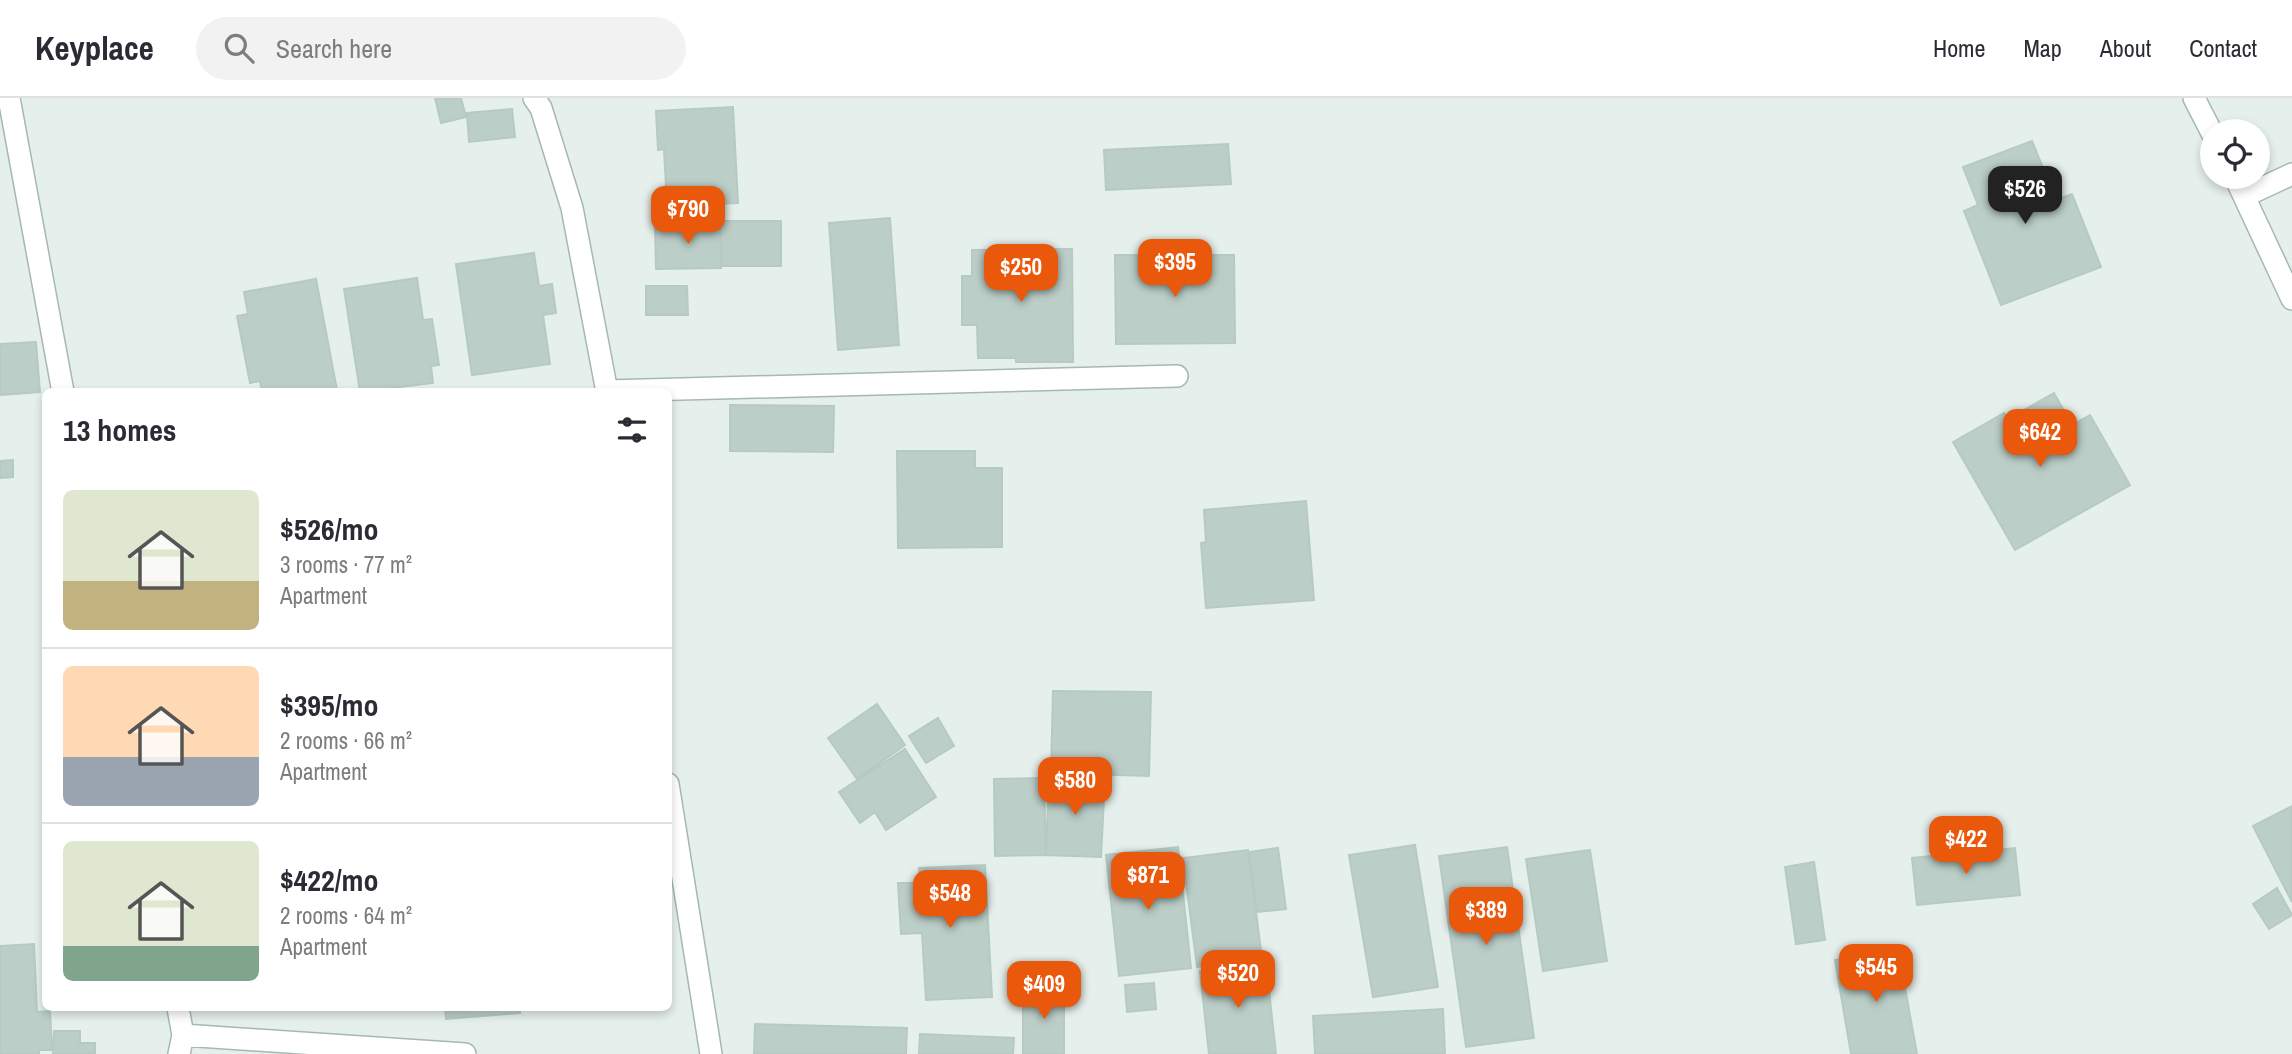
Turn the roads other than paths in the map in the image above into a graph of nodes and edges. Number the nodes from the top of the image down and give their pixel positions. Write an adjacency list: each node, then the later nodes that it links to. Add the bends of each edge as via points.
1 (9, 98): 10 (street)
2 (534, 98): 11 (street, via 572,208)
3 (2194, 98): 4 (street)
4 (2205, 119)
5 (2292, 174): 7 (street)
6 (2241, 189): 7 (street)
7 (2245, 196): 8 (street)
8 (2292, 299)
9 (1177, 376): 12 (street)
10 (62, 388)
11 (606, 388)
12 (672, 390)
13 (672, 809): 17 (street)
14 (178, 1011): 15 (street)
15 (181, 1045): 16 (street)
16 (465, 1054)
17 (711, 1054)

